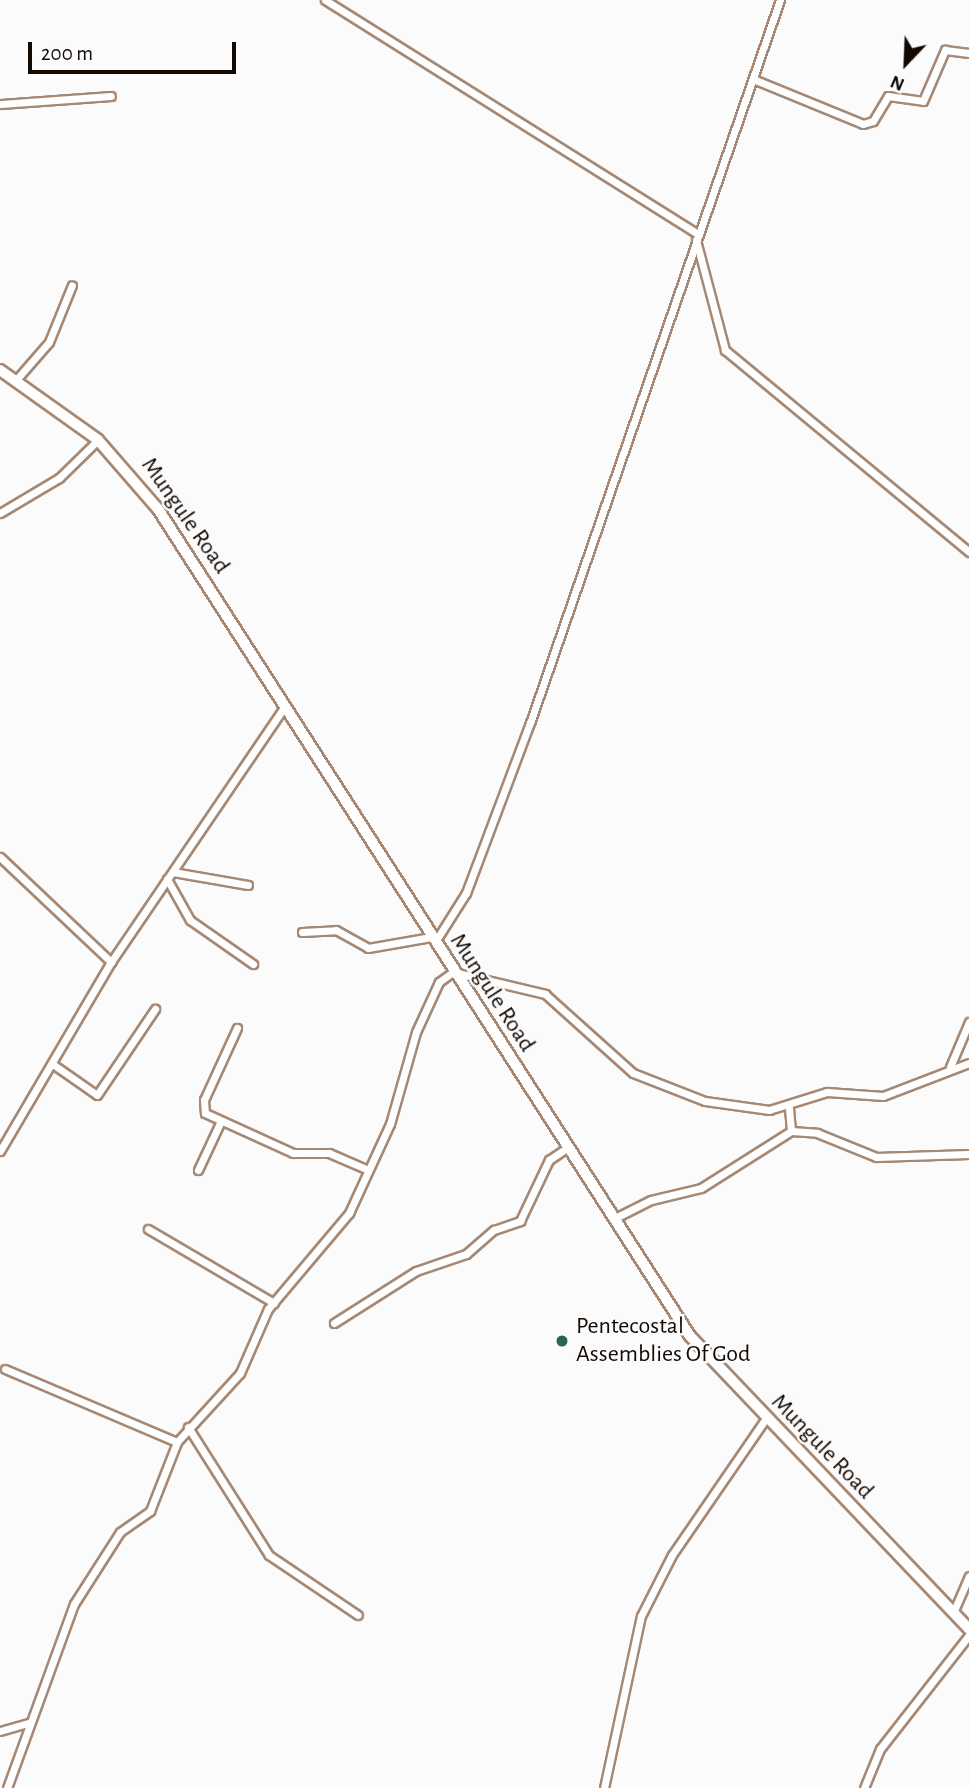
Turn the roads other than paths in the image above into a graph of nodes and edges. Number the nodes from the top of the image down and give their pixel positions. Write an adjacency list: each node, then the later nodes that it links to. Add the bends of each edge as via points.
1 (325, 0): 7 (street)
2 (780, 0): 4 (street)
3 (969, 53): 4 (street, via 945,50 923,101 888,96 873,121 863,124)
4 (753, 79): 7 (street)
5 (111, 96): 6 (street)
6 (0, 104)
7 (697, 237): 13 (street, via 725,350); 20 (street, via 493,822 466,892)
8 (72, 285): 10 (street, via 49,342)
9 (1, 374): 10 (street, Mungule Road)
10 (16, 380): 11 (street, Mungule Road)
11 (98, 440): 12 (street, via 68,472); 14 (street, Mungule Road, via 158,509)
12 (0, 513)
13 (969, 552)
14 (285, 706): 16 (street); 20 (street, Mungule Road)
15 (0, 857): 21 (street)
16 (173, 872): 17 (street); 18 (street)
17 (167, 879): 21 (street); 22 (street, via 190,920)
18 (248, 885)
19 (302, 932): 20 (street, via 336,930 368,948)
20 (433, 939): 23 (street, Mungule Road)
21 (111, 962): 28 (street)
22 (253, 964)
23 (453, 972): 30 (street, via 545,994 646,1081 705,1101); 33 (street, Mungule Road); 36 (street, via 439,982 416,1031 393,1115)
24 (155, 1009): 28 (street, via 97,1095)
25 (969, 1022): 29 (street)
26 (237, 1028): 31 (street, via 202,1108)
27 (969, 1063): 29 (street)
28 (54, 1065): 34 (street)
29 (950, 1066): 30 (street, via 905,1091 863,1097 827,1092)
30 (789, 1108): 32 (street)
31 (221, 1121): 36 (street, via 293,1153 329,1153); 37 (street)
32 (791, 1131): 35 (street, via 817,1133 876,1157); 38 (street, via 713,1182 651,1199)
33 (567, 1148): 38 (street, Mungule Road); 41 (street, via 549,1160 520,1221 494,1230 466,1254 416,1271)
34 (0, 1152)
35 (969, 1154)
36 (366, 1169): 40 (street, via 333,1236)
37 (198, 1170)
38 (613, 1219): 43 (street, Mungule Road, via 690,1336)
39 (148, 1229): 40 (street)
40 (274, 1303): 44 (street, via 240,1373)
41 (334, 1323)
42 (5, 1369): 45 (street)
43 (766, 1418): 47 (street, Mungule Road); 54 (street, via 672,1555 641,1616)
44 (188, 1427): 45 (street); 48 (street, via 269,1555)
45 (177, 1442): 51 (street, via 150,1511 120,1531 74,1604)
46 (969, 1576): 47 (street)
47 (953, 1613): 49 (street, Mungule Road)
48 (358, 1615)
49 (969, 1629)
50 (969, 1635): 55 (street, via 880,1749)
51 (29, 1722): 52 (street); 53 (street)
52 (0, 1731)
53 (7, 1788)
54 (604, 1788)
55 (864, 1788)

